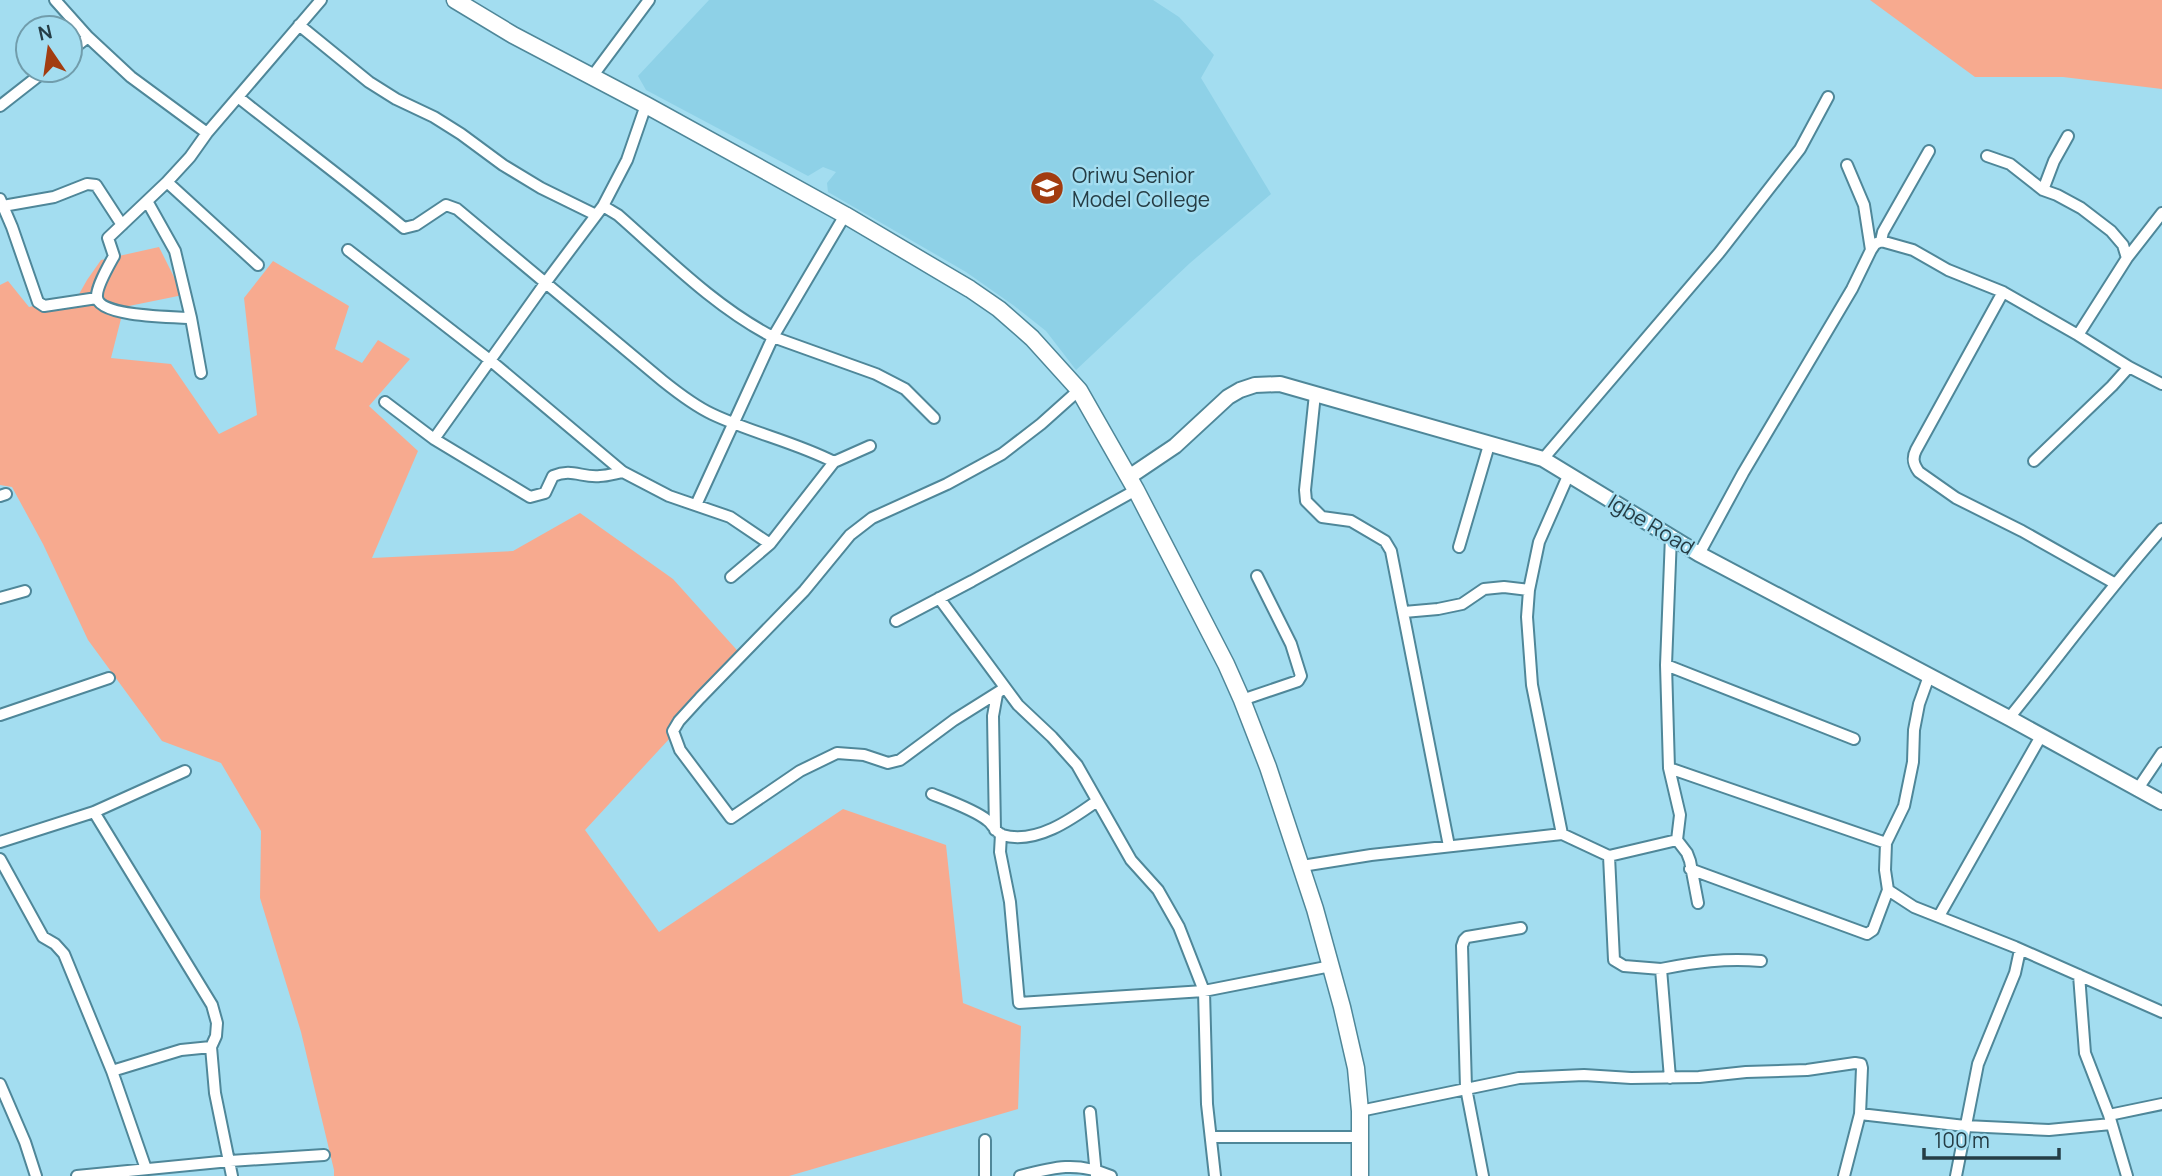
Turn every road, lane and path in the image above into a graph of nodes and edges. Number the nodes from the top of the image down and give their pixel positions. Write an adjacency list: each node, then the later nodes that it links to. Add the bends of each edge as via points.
1 (55, 0): 6 (street)
2 (321, 0): 5 (street)
3 (455, 0): 8 (main road)
4 (649, 0): 8 (street)
5 (299, 25): 10 (street); 23 (street, via 369,82 443,122 503,165 541,188)
6 (88, 37): 7 (street); 14 (street, via 131,77)
7 (84, 40)
8 (591, 78): 12 (main road)
9 (29, 84): 13 (street)
10 (238, 97): 14 (street); 32 (street, via 404,228 451,206)
11 (1828, 97): 50 (street, via 1800,149 1727,243)
12 (646, 105): 23 (street, via 626,160); 24 (main road)
13 (0, 106)
14 (207, 133): 19 (street)
15 (2068, 136): 20 (street)
16 (1929, 151): 27 (street)
17 (1987, 156): 20 (street, via 2010,164)
18 (1847, 165): 29 (street, via 1864,205)
19 (167, 182): 21 (street); 31 (street)
20 (2043, 190): 30 (street, via 2081,208 2111,231)
21 (147, 201): 26 (street); 35 (street, via 174,251)
22 (2, 202): 26 (street, via 54,197 96,185); 34 (street, via 37,302 44,306)
23 (599, 210): 32 (street); 37 (street, via 618,215 722,305)
24 (845, 215): 37 (street); 42 (main road, via 999,309)
25 (2161, 215): 30 (street)
26 (122, 225): 34 (street, via 108,238 114,256)
27 (1881, 241): 29 (street); 33 (street, via 1913,250)
28 (348, 250): 38 (street)
29 (1871, 250): 61 (street)
30 (2127, 258): 36 (street)
31 (258, 265)
32 (546, 282): 38 (street); 46 (street, via 676,392)
33 (2003, 292): 36 (street); 64 (street, via 1916,450 1914,466 1956,498)
34 (97, 298): 35 (street, via 102,306 116,311)
35 (191, 318): 40 (street)
36 (2078, 335): 39 (street)
37 (773, 337): 45 (street, via 905,388); 46 (street)
38 (491, 361): 47 (street); 53 (street)
39 (2129, 367): 41 (street); 51 (street)
40 (201, 373)
41 (2162, 384)
42 (1079, 390): 55 (main road); 74 (street, via 1002,454 872,519 850,535 673,732 680,750 731,818 800,771 838,753 895,763)
43 (1315, 394): 48 (street, Igbe Road); 55 (street, Igbe Road, via 1280,384 1240,390); 69 (street, via 1306,500 1322,517 1351,521 1385,541 1393,556)
44 (386, 402): 47 (street)
45 (934, 418)
46 (734, 423): 52 (street, via 811,450); 56 (street)
47 (434, 439): 53 (street, via 530,497 545,493 553,476 561,472 589,476)
48 (1489, 445): 50 (street, Igbe Road); 60 (street)
49 (870, 446): 52 (street)
50 (1543, 459): 54 (street, Igbe Road)
51 (2034, 461)
52 (834, 463): 59 (street)
53 (623, 472): 56 (street)
54 (1568, 475): 58 (street, Igbe Road); 65 (street, via 1539,542)
55 (1133, 483): 68 (street); 75 (main road)
56 (696, 505): 59 (street, via 730,517)
57 (2162, 529): 64 (street)
58 (1671, 536): 61 (street, Igbe Road); 71 (street)
59 (770, 544): 63 (street)
60 (1459, 547)
61 (1699, 554): 72 (street, Igbe Road)
62 (1257, 576): 75 (street, via 1291,644 1301,676 1298,681)
63 (731, 577)
64 (2114, 583): 77 (street)
65 (1529, 590): 69 (street, via 1484,589 1462,604); 89 (street, via 1532,685)
66 (25, 591): 67 (street)
67 (0, 598)
68 (940, 598): 70 (street); 74 (street)
69 (1404, 612): 93 (street)
70 (896, 621)
71 (1665, 665): 79 (street); 81 (street)
72 (1929, 676): 77 (street, Igbe Road); 92 (street, via 1914,730 1904,806)
73 (109, 678): 76 (street)
74 (1001, 691): 85 (street, via 1077,765); 88 (street, via 993,716)
75 (1242, 700): 96 (main road)
76 (0, 715)
77 (2009, 718): 78 (street, Igbe Road)
78 (2041, 736): 83 (street, Igbe Road); 100 (street)
79 (1854, 739)
80 (2162, 753): 83 (street)
81 (1670, 768): 90 (street, via 1680,815); 92 (street)
82 (185, 771): 87 (street)
83 (2137, 790): 86 (street, Igbe Road)
84 (932, 794): 88 (street, via 988,820)
85 (1097, 801): 88 (street, via 1048,831 1025,835); 107 (street, via 1131,860 1170,909)
86 (2162, 802)
87 (94, 812): 91 (street); 109 (street, via 212,1005 217,1023)
88 (998, 832): 107 (street, via 1020,1003)
89 (1562, 834): 93 (street); 94 (street)
90 (1677, 840): 94 (street); 97 (street, via 1687,853)
91 (0, 842)
92 (1886, 843): 98 (street)
93 (1449, 846): 96 (street)
94 (1609, 856): 105 (street, via 1615,960 1624,966)
95 (0, 859): 110 (street, via 43,937 64,954)
96 (1302, 866): 104 (main road)
97 (1690, 869): 98 (street, via 1867,934 1873,930); 99 (street)
98 (1888, 890): 100 (street)
99 (1698, 903)
100 (1939, 916): 102 (street)
101 (1521, 928): 113 (street, via 1464,940)
102 (2020, 950): 106 (street); 119 (street, via 2015,974 1978,1064)
103 (1761, 961): 105 (street, via 1733,958)
104 (1331, 966): 107 (street); 115 (main road, via 1356,1068)
105 (1661, 969): 111 (street)
106 (2079, 975): 108 (street); 118 (street, via 2085,1053)
107 (1204, 991): 120 (street)
108 (2162, 1012)
109 (211, 1047): 110 (street, via 181,1050); 124 (street, via 215,1093)
110 (112, 1071): 125 (street)
111 (1670, 1078): 113 (street, via 1584,1075); 117 (street, via 1807,1070 1855,1062 1862,1069)
112 (0, 1084): 129 (street)
113 (1466, 1088): 115 (street); 136 (street)
114 (2162, 1104): 118 (street)
115 (1360, 1111): 121 (main road)
116 (1090, 1112): 127 (street)
117 (1860, 1114): 119 (street); 137 (street)
118 (2110, 1120): 119 (street, via 2049,1130); 139 (street)
119 (1965, 1126): 138 (street)
120 (1211, 1137): 121 (street); 128 (street)
121 (1360, 1137): 135 (main road)
122 (985, 1140): 132 (street)
123 (324, 1155): 124 (street)
124 (230, 1161): 125 (street); 131 (street)
125 (146, 1169): 126 (street)
126 (130, 1173): 130 (street)
127 (1096, 1173): 133 (street, via 1061,1166); 134 (street)
128 (1211, 1175)
129 (36, 1176)
130 (76, 1176)
131 (232, 1176)
132 (985, 1176)
133 (1020, 1176)
134 (1111, 1176)
135 (1360, 1176)
136 (1483, 1176)
137 (1844, 1176)
138 (1956, 1176)
139 (2127, 1176)

